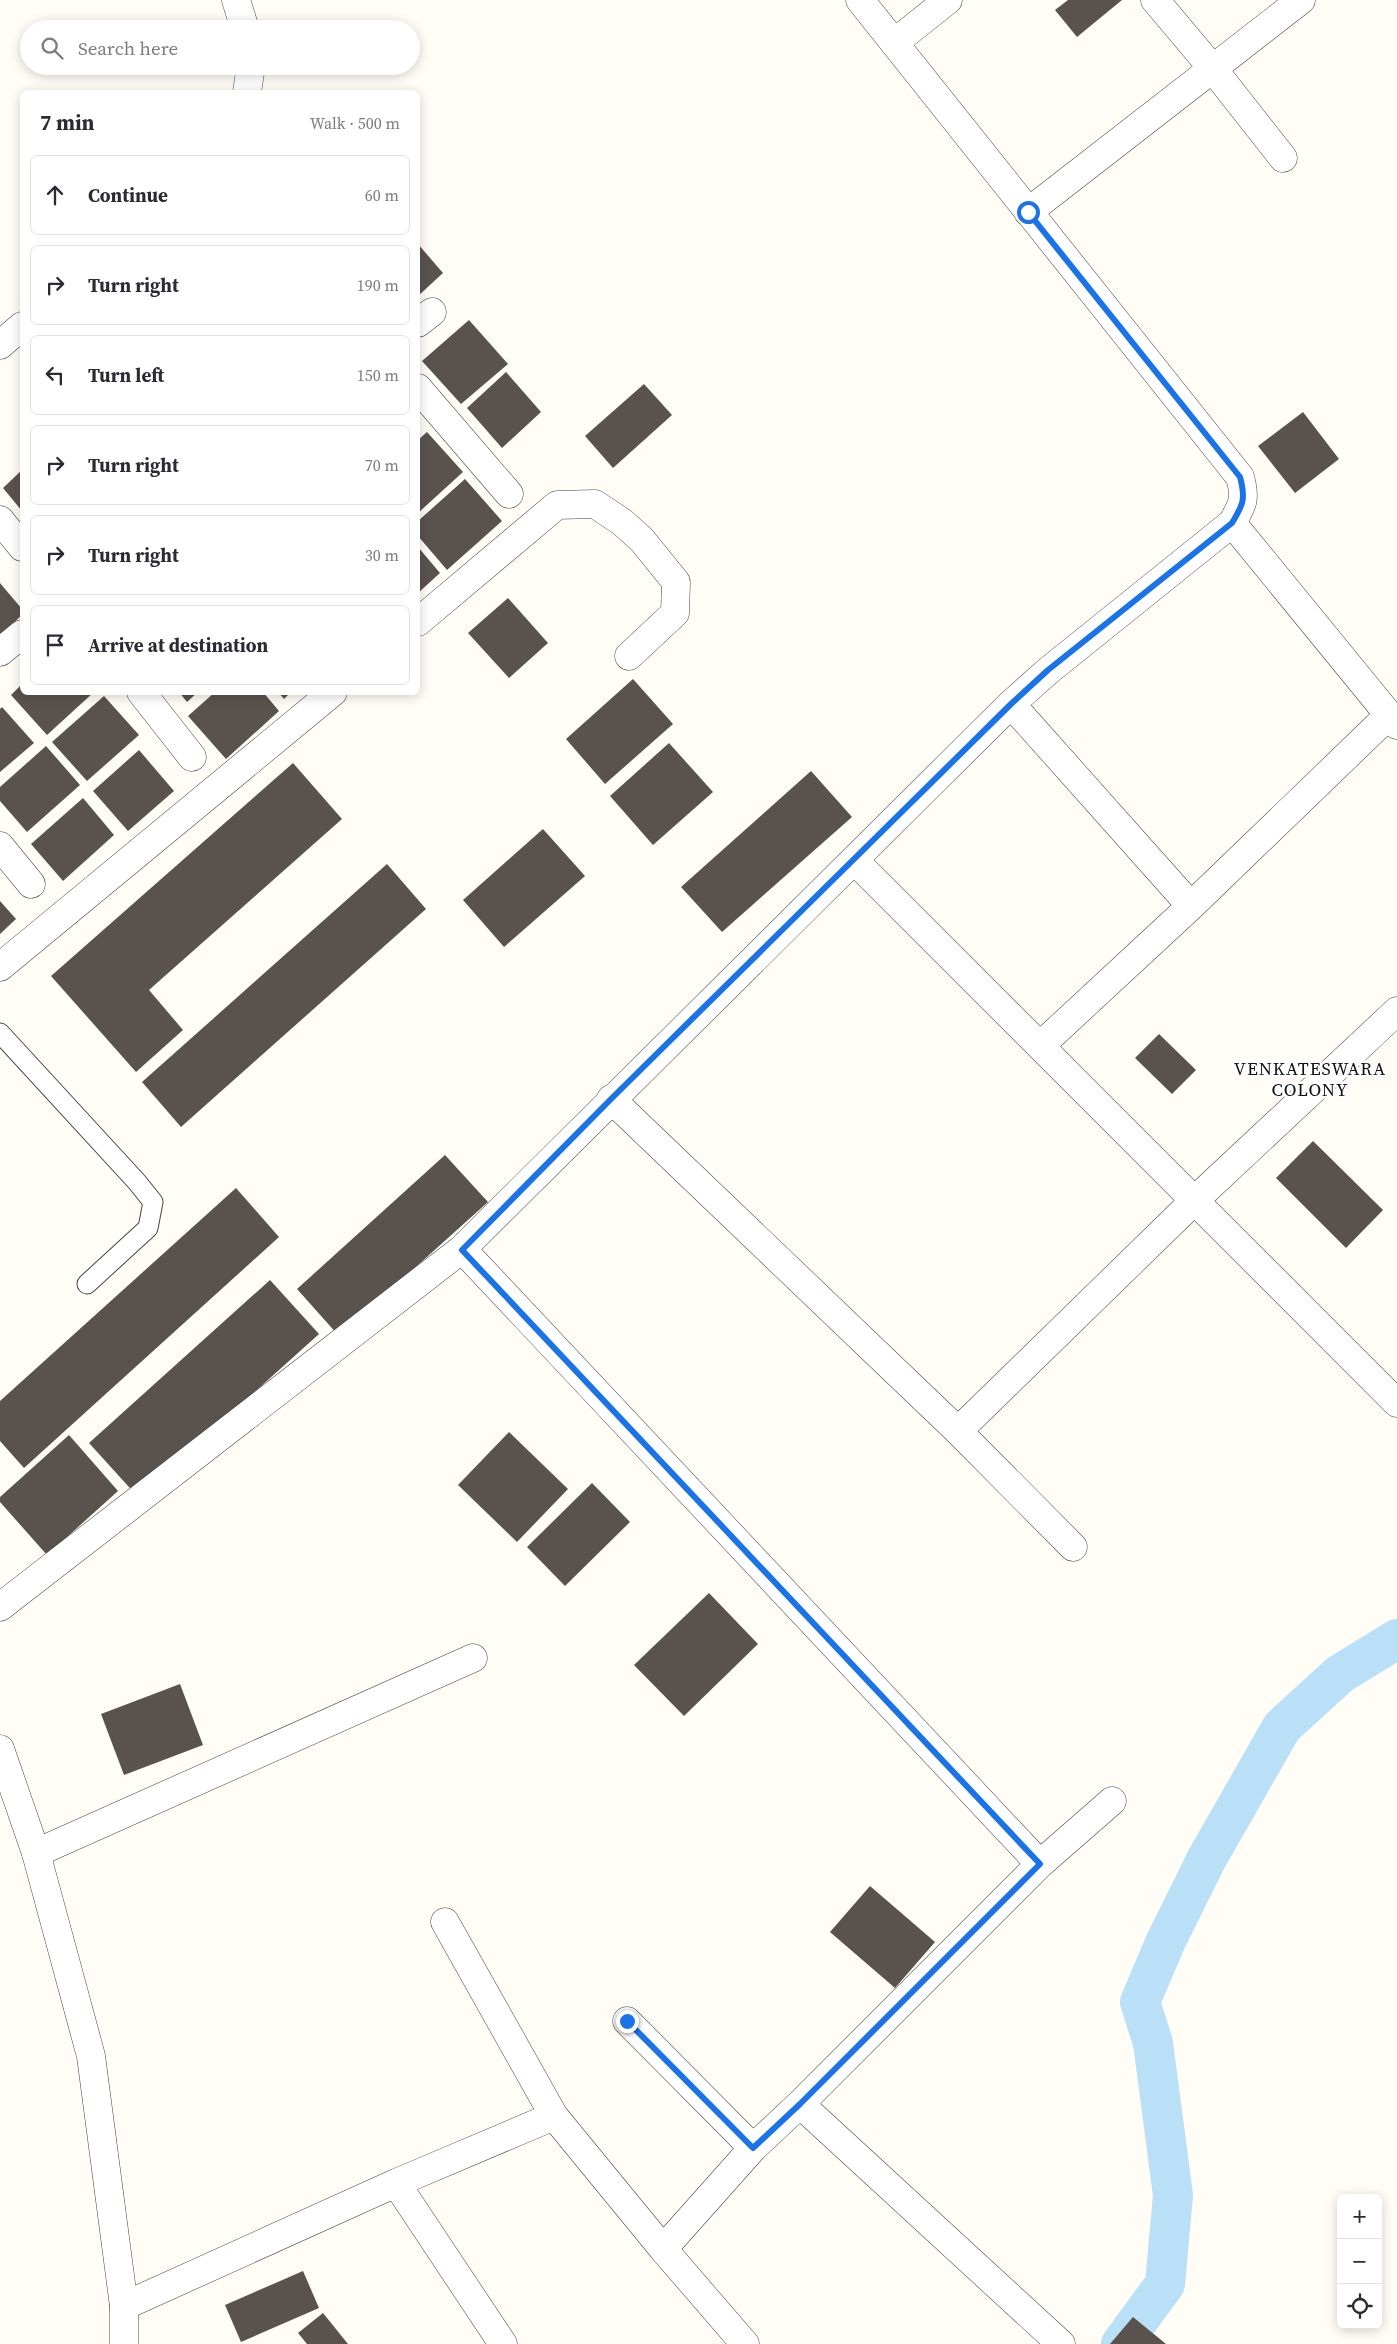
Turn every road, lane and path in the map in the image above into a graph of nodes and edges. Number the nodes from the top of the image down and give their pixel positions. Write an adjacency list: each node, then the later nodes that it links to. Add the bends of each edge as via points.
1 (236, 0): 6 (street)
2 (860, 0): 7 (street)
3 (948, 0): 7 (street)
4 (1155, 0): 8 (street)
5 (1302, 0): 8 (street)
6 (242, 20)
7 (894, 43): 12 (street)
8 (1213, 69): 11 (street); 12 (street)
9 (249, 75): 10 (street)
10 (247, 90)
11 (1283, 158)
12 (1028, 212): 18 (street, via 1240,477 1244,504)
13 (20, 328): 14 (street)
14 (0, 345)
15 (420, 390): 16 (street)
16 (509, 494)
17 (0, 520): 19 (street)
18 (1232, 523): 26 (street, via 1048,670); 27 (street)
19 (20, 545)
20 (420, 620): 23 (street, via 556,504 595,504 642,540 676,582 675,613)
21 (20, 636): 22 (street)
22 (0, 652)
23 (630, 656)
24 (143, 695): 28 (street)
25 (329, 695): 33 (street)
26 (1011, 704): 30 (street); 32 (street)
27 (1393, 720): 32 (street)
28 (192, 756)
29 (0, 846): 31 (street)
30 (854, 860): 36 (street); 37 (street)
31 (31, 884)
32 (1191, 906): 36 (street)
33 (0, 967)
34 (1397, 1011): 38 (street)
35 (0, 1033): 40 (lane, via 153,1202 148,1228)
36 (1040, 1046): 38 (street)
37 (611, 1099): 39 (street); 42 (street)
38 (1195, 1200): 41 (street); 42 (street)
39 (462, 1250): 44 (street); 49 (street)
40 (87, 1284)
41 (1394, 1393)
42 (958, 1431): 43 (street)
43 (1073, 1547)
44 (0, 1607)
45 (473, 1658): 48 (street)
46 (0, 1749): 48 (street)
47 (1112, 1802): 49 (street)
48 (36, 1853): 57 (street, via 92,2056)
49 (1040, 1864): 52 (street)
50 (445, 1922): 53 (street)
51 (627, 2021): 54 (street)
52 (800, 2104): 54 (street); 61 (street)
53 (554, 2116): 55 (street); 56 (street)
54 (753, 2148): 56 (street)
55 (396, 2183): 57 (street); 59 (street)
56 (663, 2249): 60 (street)
57 (124, 2306): 58 (street)
58 (124, 2344)
59 (503, 2344)
60 (745, 2344)
61 (1061, 2344)

